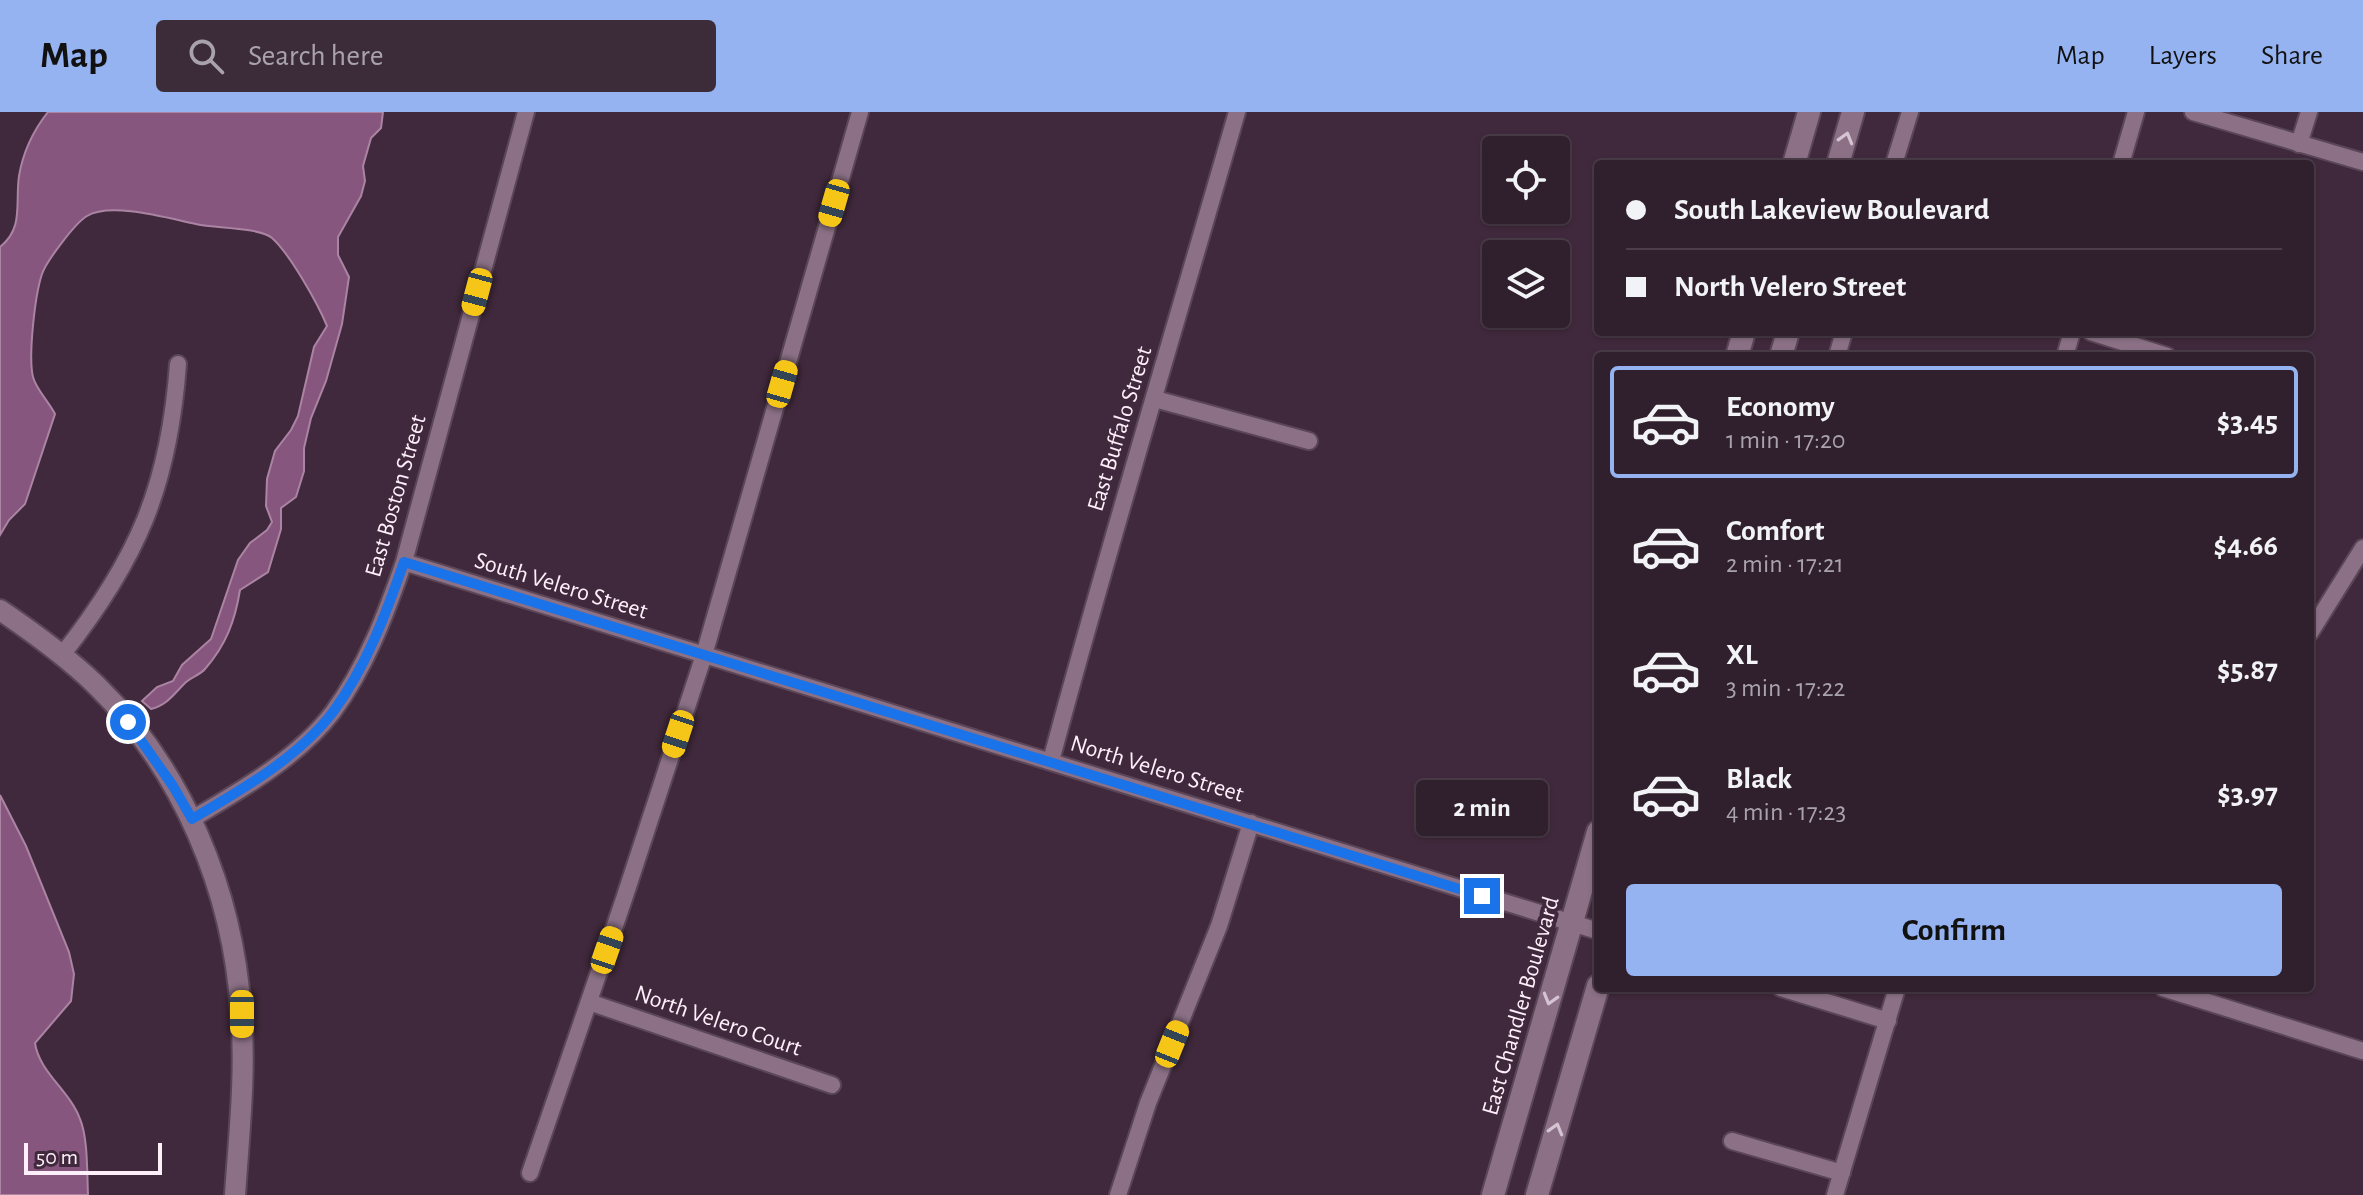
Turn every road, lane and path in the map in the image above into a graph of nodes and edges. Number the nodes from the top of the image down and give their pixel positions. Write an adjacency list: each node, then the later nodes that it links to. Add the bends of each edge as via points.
1 (526, 112): 22 (street, East Boston Street)
2 (860, 112): 26 (street)
3 (1237, 112): 19 (street, East Buffalo Street)
4 (1809, 112): 11 (main road)
5 (1853, 112): 12 (main road, one-way to 5)
6 (1910, 112): 13 (street)
7 (2136, 112): 14 (street)
8 (2193, 112): 10 (street)
9 (2309, 112): 10 (street)
10 (2299, 144): 15 (street)
11 (1795, 160)
12 (1839, 160)
13 (1895, 160)
14 (2122, 160)
15 (2363, 162)
16 (2104, 336): 17 (street)
17 (2154, 352)
18 (178, 364): 25 (street, via 174,416 147,518 123,569)
19 (1155, 399): 20 (street); 27 (street, East Buffalo Street)
20 (1309, 441)
21 (2363, 548): 24 (street)
22 (404, 562): 26 (street, South Velero Street); 28 (street, East Boston Street, via 361,667 332,713 246,787)
23 (0, 610): 25 (street)
24 (2314, 627)
25 (62, 655): 28 (street, via 128,722)
26 (704, 655): 27 (street, North Velero Street); 37 (street)
27 (1051, 761): 29 (street, North Velero Street)
28 (192, 819): 45 (street, via 209,860 242,1014)
29 (1251, 823): 31 (street, North Velero Street); 46 (street, via 1219,926 1148,1103)
30 (1594, 846): 31 (main road, East Chandler Boulevard)
31 (1572, 924): 32 (street, North Velero Street); 47 (main road, East Chandler Boulevard, one-way to 47)
32 (1594, 930)
33 (1596, 992): 48 (main road, one-way to 33)
34 (1794, 992): 38 (street)
35 (1896, 992): 38 (street)
36 (2176, 992): 40 (street)
37 (589, 1002): 41 (street, North Velero Court); 43 (street)
38 (1888, 1021): 44 (street)
39 (2363, 1033): 40 (street)
40 (2360, 1050)
41 (832, 1085)
42 (1732, 1141): 44 (street)
43 (530, 1173)
44 (1842, 1173): 49 (street)
45 (235, 1195)
46 (1118, 1195)
47 (1493, 1195)
48 (1537, 1195)
49 (1835, 1195)

